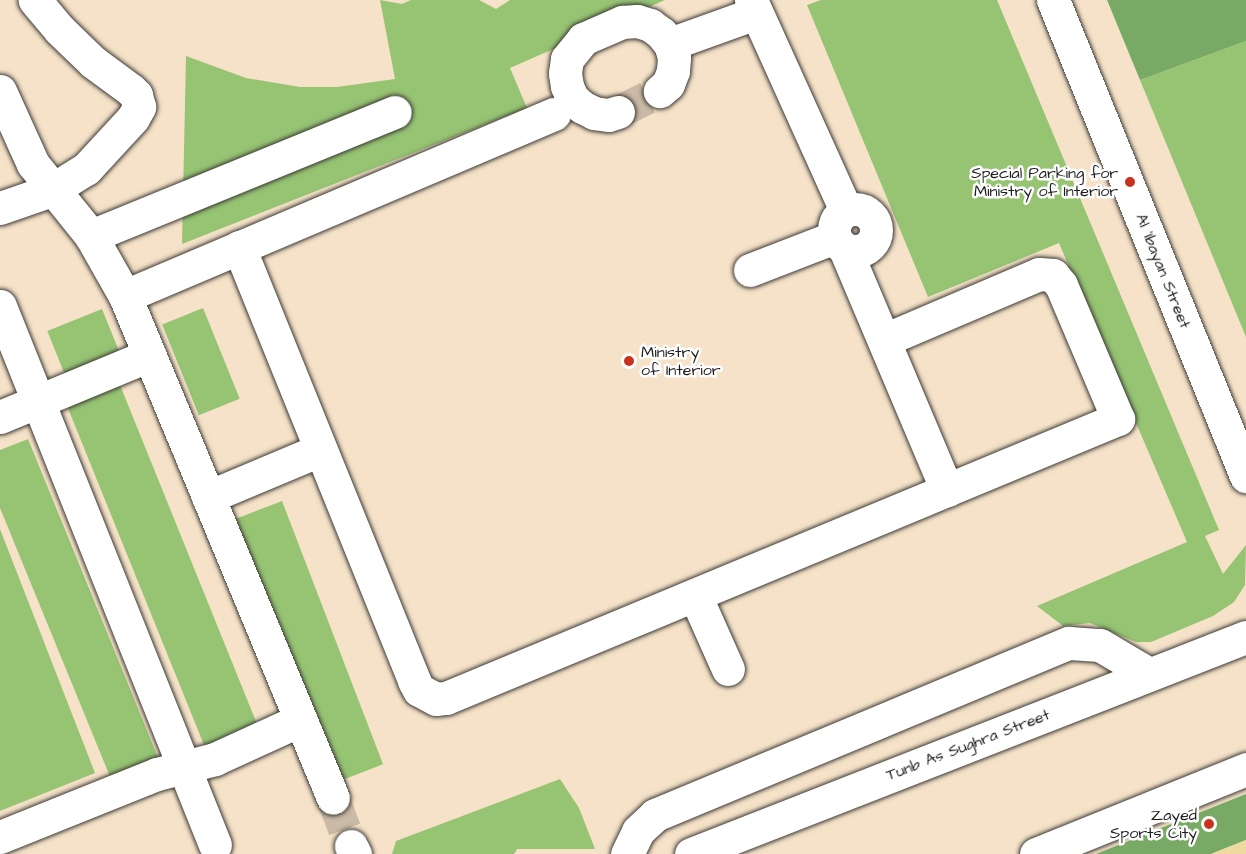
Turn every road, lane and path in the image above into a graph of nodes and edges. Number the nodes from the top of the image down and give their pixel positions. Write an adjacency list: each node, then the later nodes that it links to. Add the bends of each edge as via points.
1 (35, 0): 10 (street, via 93,62 136,95 139,107 100,156)
2 (1053, 0): 23 (street, Al 'Ibayan Street)
3 (754, 6): 4 (street); 12 (street)
4 (670, 44): 6 (street, via 673,71); 8 (street, via 650,25 637,21 622,22 583,39 574,48 564,73 572,98 594,113)
5 (0, 91): 10 (street, via 22,143)
6 (660, 92)
7 (395, 112): 13 (street)
8 (618, 112)
9 (554, 114): 14 (street)
10 (52, 190): 11 (street); 13 (street)
11 (0, 208)
12 (842, 232): 15 (street); 18 (street)
13 (91, 236): 16 (street)
14 (239, 248): 16 (street); 22 (street)
15 (750, 270)
16 (125, 296): 19 (street)
17 (0, 306): 20 (street)
18 (884, 340): 24 (street); 24 (street, via 1039,274 1053,275 1061,285 1118,419)
19 (150, 355): 20 (street); 25 (street)
20 (37, 402): 21 (street); 31 (street)
21 (0, 417)
22 (320, 450): 25 (street); 26 (street, via 414,681 427,696 446,698)
23 (1246, 476)
24 (947, 490): 26 (street)
25 (208, 497): 30 (street)
26 (695, 595): 28 (street)
27 (1240, 633): 29 (street, Tunb As Sughra Street)
28 (728, 669)
29 (1149, 674): 36 (street, Tunb As Sughra Street); 37 (street, via 1100,645 1069,643 655,815 638,831)
30 (300, 720): 31 (street, via 215,759); 33 (street)
31 (184, 768): 34 (street, via 158,774); 35 (street)
32 (1246, 769): 39 (street)
33 (333, 798)
34 (0, 837)
35 (215, 845)
36 (697, 851): 38 (street, via 722,848)
37 (627, 854)
38 (741, 854)
39 (1036, 854)

